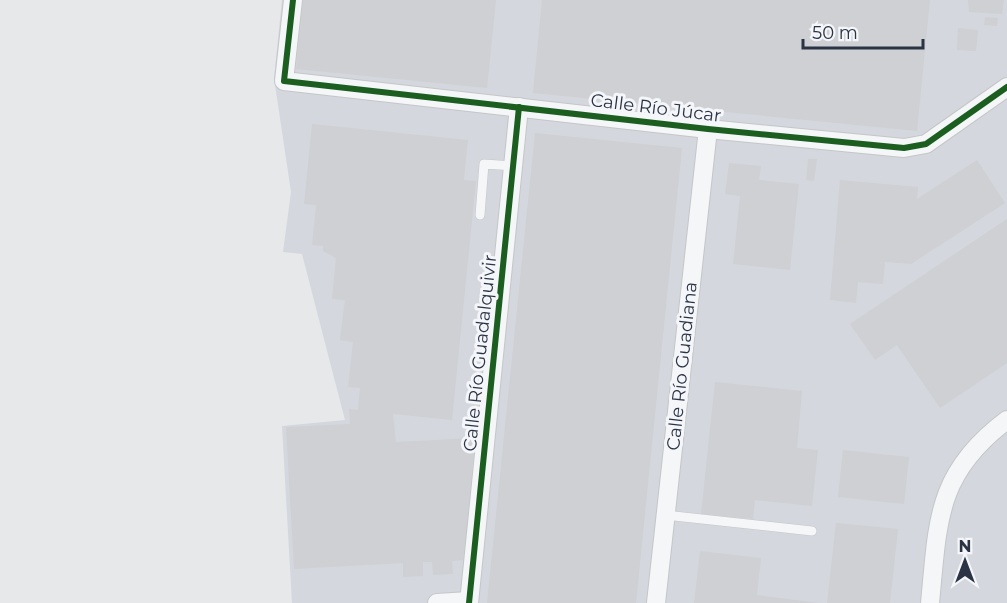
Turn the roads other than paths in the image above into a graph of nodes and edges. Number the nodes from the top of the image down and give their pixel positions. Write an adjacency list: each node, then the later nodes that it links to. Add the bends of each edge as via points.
1 (293, 0): 3 (street, Calle Río Júcar, via 285,81)
2 (1007, 87): 4 (street, Calle Río Júcar, via 926,144 904,148)
3 (519, 107): 4 (street, Calle Río Júcar); 5 (street, Calle Río Guadalquivir)
4 (708, 129): 8 (street, Calle Río Guadiana)
5 (514, 166): 6 (lane, via 484,164); 10 (street, Calle Río Guadalquivir)
6 (480, 215)
7 (1007, 420): 13 (street, via 984,437 955,473 945,497)
8 (665, 514): 9 (lane); 12 (street, Calle Río Guadiana)
9 (812, 531)
10 (469, 602): 11 (street)
11 (436, 603)
12 (656, 603)
13 (930, 603)

